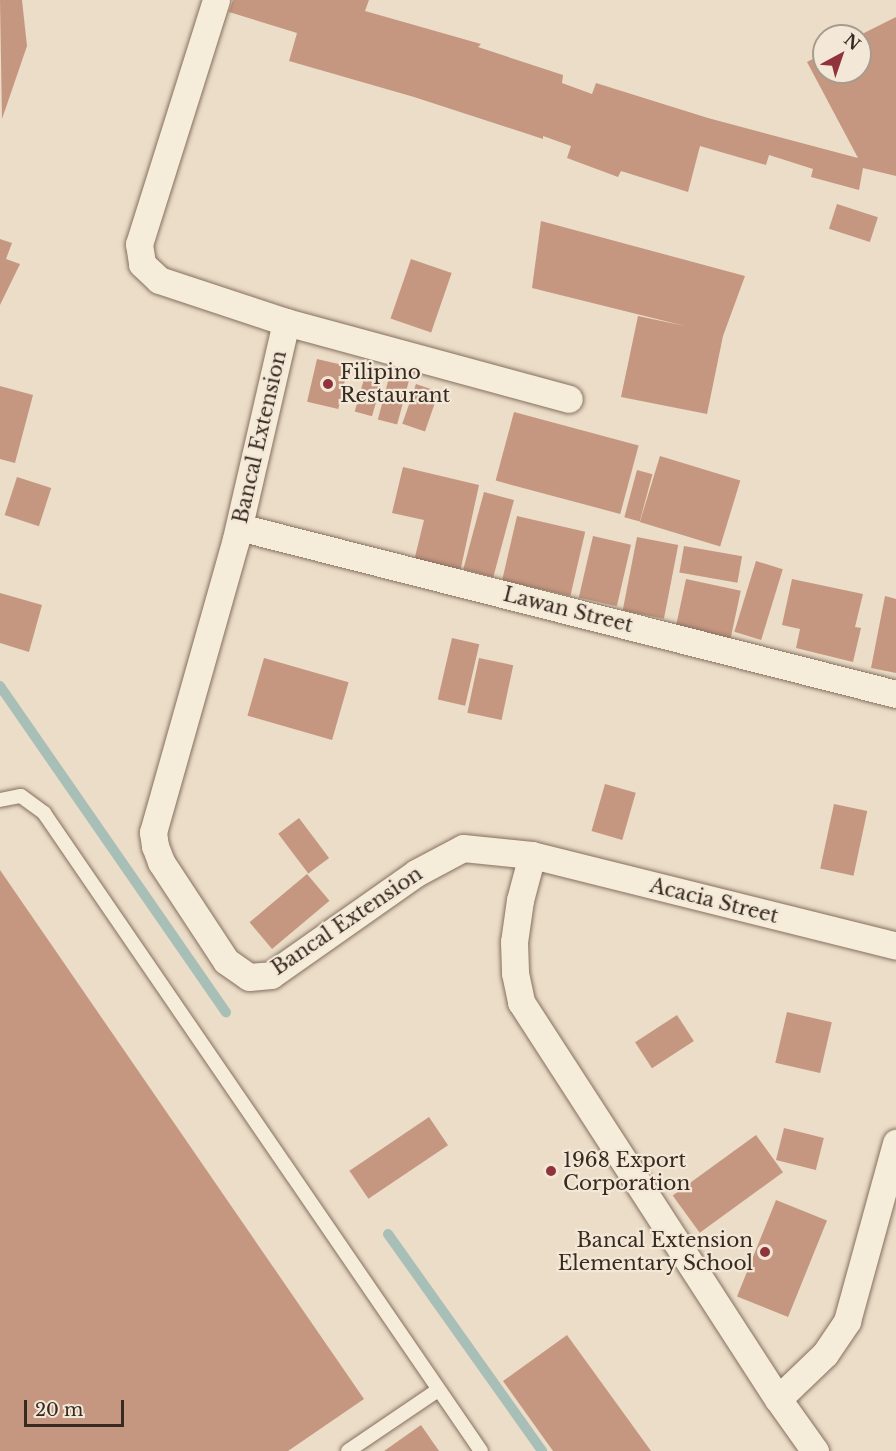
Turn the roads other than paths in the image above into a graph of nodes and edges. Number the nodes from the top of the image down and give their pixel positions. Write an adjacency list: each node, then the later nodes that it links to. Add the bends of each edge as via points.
1 (216, 0): 2 (street, via 139,244 142,264 159,280)
2 (286, 322): 3 (street); 4 (street, Bancal Extension)
3 (569, 399)
4 (238, 533): 5 (street, Lawan Street); 6 (lane); 8 (street, Bancal Extension, via 153,832 161,862 226,961 249,977 271,975 416,873 463,848)
5 (896, 694)
6 (896, 707)
7 (0, 800): 11 (lane, via 21,796 44,813)
8 (532, 855): 9 (street, Acacia Street); 12 (street, via 514,942 521,1002)
9 (896, 946)
10 (896, 1143): 12 (street, via 847,1321 825,1354)
11 (438, 1390): 13 (lane); 14 (lane)
12 (778, 1399): 15 (street)
13 (348, 1451)
14 (481, 1451)
15 (815, 1451)

